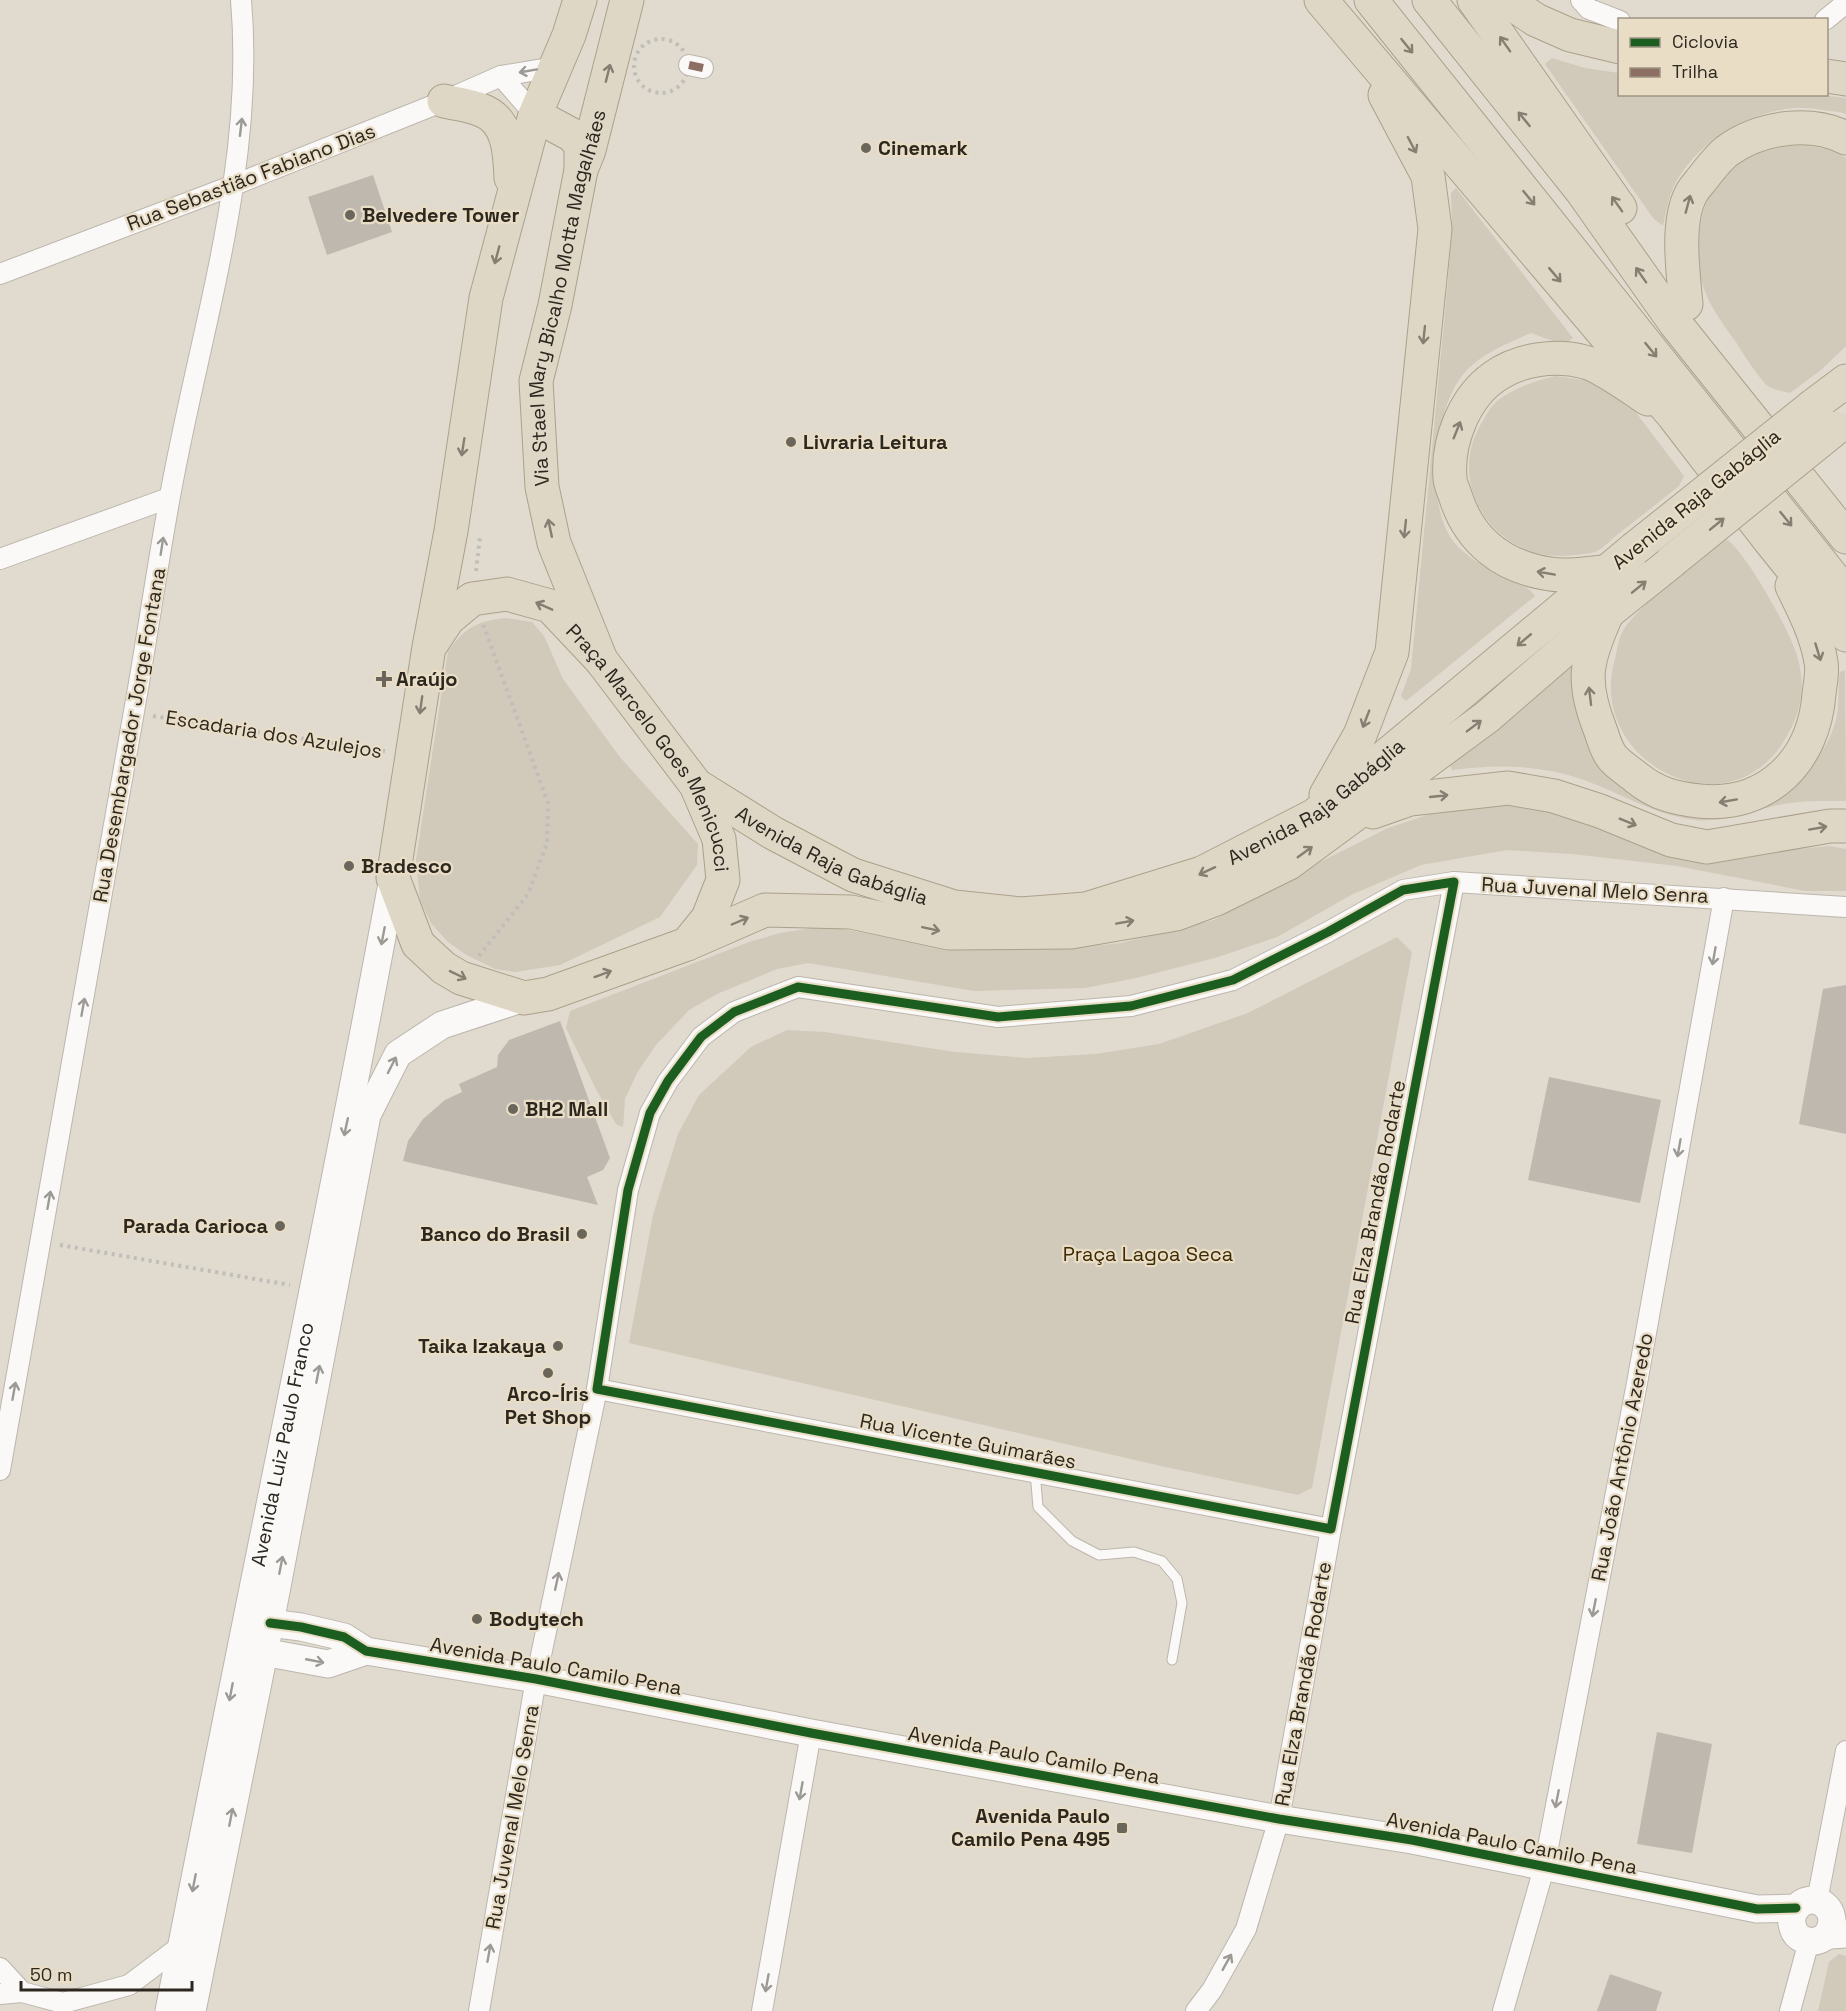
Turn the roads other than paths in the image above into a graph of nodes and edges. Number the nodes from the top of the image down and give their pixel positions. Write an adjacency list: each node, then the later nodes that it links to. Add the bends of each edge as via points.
1 (242, 0): 23 (street, Rua Desembargador Jorge Fontana, one-way to 1, via 243,107)
2 (580, 0): 15 (highway)
3 (627, 0): 22 (highway, Via Stael Mary Bicalho Motta Magalhães, one-way to 3)
4 (1321, 0): 13 (highway)
5 (1371, 0): 36 (highway, one-way to 36)
6 (1428, 0): 32 (highway, one-way to 6, via 1674,323 1581,190)
7 (1474, 0): 26 (highway, one-way to 7)
8 (1506, 0): 14 (highway, via 1562,31)
9 (1581, 0): 12 (street, via 1589,9)
10 (1846, 4): 11 (street)
11 (1828, 18)
12 (1618, 20)
13 (1355, 38): 28 (highway, one-way to 28); 42 (highway, one-way to 42, via 1428,176 1435,229 1392,652)
14 (1618, 46)
15 (555, 67): 16 (street, Rua Sebastião Fabiano Dias, one-way to 16); 20 (highway)
16 (501, 76): 19 (street, Rua Sebastião Fabiano Dias); 20 (street)
17 (1828, 76): 18 (highway)
18 (1846, 79)
19 (444, 102): 23 (street, Rua Sebastião Fabiano Dias); 24 (highway, via 483,110 498,121 509,144)
20 (535, 115): 22 (highway, via 572,135 580,145); 24 (highway)
21 (1846, 138): 26 (highway, one-way to 21, via 1681,256 1684,219 1691,194 1727,151 1764,132 1785,129 1810,128)
22 (581, 170): 40 (highway, Via Stael Mary Bicalho Motta Magalhães, one-way to 22, via 554,543 542,487 536,381)
23 (234, 185): 25 (street, Rua Sebastião Fabiano Dias); 30 (street, Rua Desembargador Jorge Fontana)
24 (512, 199): 39 (highway, one-way to 39, via 486,298 451,531)
25 (0, 274)
26 (1686, 304): 31 (highway)
27 (1846, 381): 29 (highway, Avenida Raja Gabáglia)
28 (1673, 415): 33 (highway); 35 (highway, one-way to 28, via 1552,575 1502,559 1480,542 1464,520 1450,478 1454,436 1476,395 1494,376 1533,359 1556,357 1587,362)
29 (1832, 417): 35 (highway, Avenida Raja Gabáglia, bridge); 37 (highway, Avenida Raja Gabáglia, one-way to 29, bridge, via 1672,561)
30 (169, 498): 34 (street); 51 (street, Rua Desembargador Jorge Fontana, one-way to 30)
31 (1846, 510)
32 (1846, 537)
33 (1770, 541): 37 (highway, one-way to 37, via 1807,616 1821,663 1817,716 1795,762 1776,781 1745,798 1718,803 1668,796 1651,789 1610,756 1590,703 1587,673); 38 (highway)
34 (0, 559)
35 (1604, 572): 42 (highway, Avenida Raja Gabáglia, one-way to 42)
36 (1846, 594)
37 (1607, 613): 42 (highway, Avenida Raja Gabáglia, one-way to 37, via 1486,717)
38 (1846, 635)
39 (429, 647): 40 (highway, Praça Marcelo Goes Menicucci, one-way to 39, via 550,606 507,594 472,598 448,619); 44 (highway, one-way to 44)
40 (601, 660): 41 (highway, Praça Marcelo Goes Menicucci)
41 (696, 785): 42 (highway, Avenida Raja Gabáglia, one-way to 41, via 1202,873 1086,909 1021,914 954,907 853,875 773,833); 48 (highway, Praça Marcelo Goes Menicucci, via 719,839 723,880 708,918)
42 (1329, 819): 43 (highway, one-way to 43, via 1410,799 1508,788 1554,796 1671,840 1707,847); 48 (highway, Avenida Raja Gabáglia, one-way to 42, via 765,910 851,912 949,933 1071,932 1176,914 1289,863)
43 (1846, 826)
44 (393, 878): 49 (highway, one-way to 49, via 418,944 444,968 461,978); 55 (street, Avenida Luiz Paulo Franco, one-way to 55, via 353,1096)
45 (1454, 882): 46 (street, Rua Juvenal Melo Senra); 50 (street, Rua Juvenal Melo Senra, via 1403,890 1233,980 1131,1006 998,1017 798,987 734,1012 701,1037 650,1113 628,1190); 53 (street, Rua Elza Brandão Rodarte)
46 (1724, 898): 47 (street, Rua Juvenal Melo Senra); 63 (street, Rua João Antônio Azeredo, one-way to 63, via 1635,1395)
47 (1846, 907)
48 (687, 944): 49 (highway, one-way to 48, via 548,994)
49 (524, 998): 54 (street, Avenida Luiz Paulo Franco, one-way to 49, via 367,1115 398,1054 442,1025)
50 (597, 1389): 52 (street, Rua Vicente Guimarães); 59 (street, Rua Juvenal Melo Senra, one-way to 50)
51 (0, 1470)
52 (1035, 1472): 53 (street, Rua Vicente Guimarães); 58 (lane, via 1038,1507 1072,1542 1099,1555 1134,1552 1162,1562 1177,1579 1182,1603)
53 (1332, 1529): 62 (street, Rua Elza Brandão Rodarte)
54 (270, 1623): 56 (street, Avenida Paulo Camilo Pena, via 344,1636); 57 (street, Avenida Luiz Paulo Franco)
55 (242, 1634): 57 (street, Avenida Paulo Camilo Pena, via 249,1649); 65 (street, Avenida Luiz Paulo Franco, one-way to 65)
56 (366, 1651): 57 (street, Avenida Paulo Camilo Pena, one-way to 56, via 328,1664); 59 (street, Avenida Paulo Camilo Pena)
57 (263, 1652): 70 (street, Avenida Luiz Paulo Franco, one-way to 57)
58 (1172, 1660)
59 (536, 1679): 60 (street, Avenida Paulo Camilo Pena); 73 (street, Rua Juvenal Melo Senra, one-way to 59)
60 (811, 1733): 62 (street, Avenida Paulo Camilo Pena); 74 (street, one-way to 74)
61 (1846, 1751): 64 (street)
62 (1279, 1819): 63 (street, Avenida Paulo Camilo Pena, via 1412,1840); 75 (street, Rua Elza Brandão Rodarte, one-way to 62, via 1246,1929)
63 (1544, 1868): 64 (street, Avenida Paulo Camilo Pena); 76 (street, Rua João Antônio Azeredo)
64 (1821, 1924): 77 (street)
65 (182, 1945): 69 (street, via 129,1985); 72 (street, Avenida Luiz Paulo Franco)
66 (0, 1968): 67 (street)
67 (22, 1992): 68 (street); 69 (street)
68 (0, 1994)
69 (63, 2003): 71 (street)
70 (191, 2007)
71 (92, 2011)
72 (169, 2011)
73 (479, 2011)
74 (762, 2011)
75 (1196, 2011)
76 (1503, 2011)
77 (1790, 2011)

